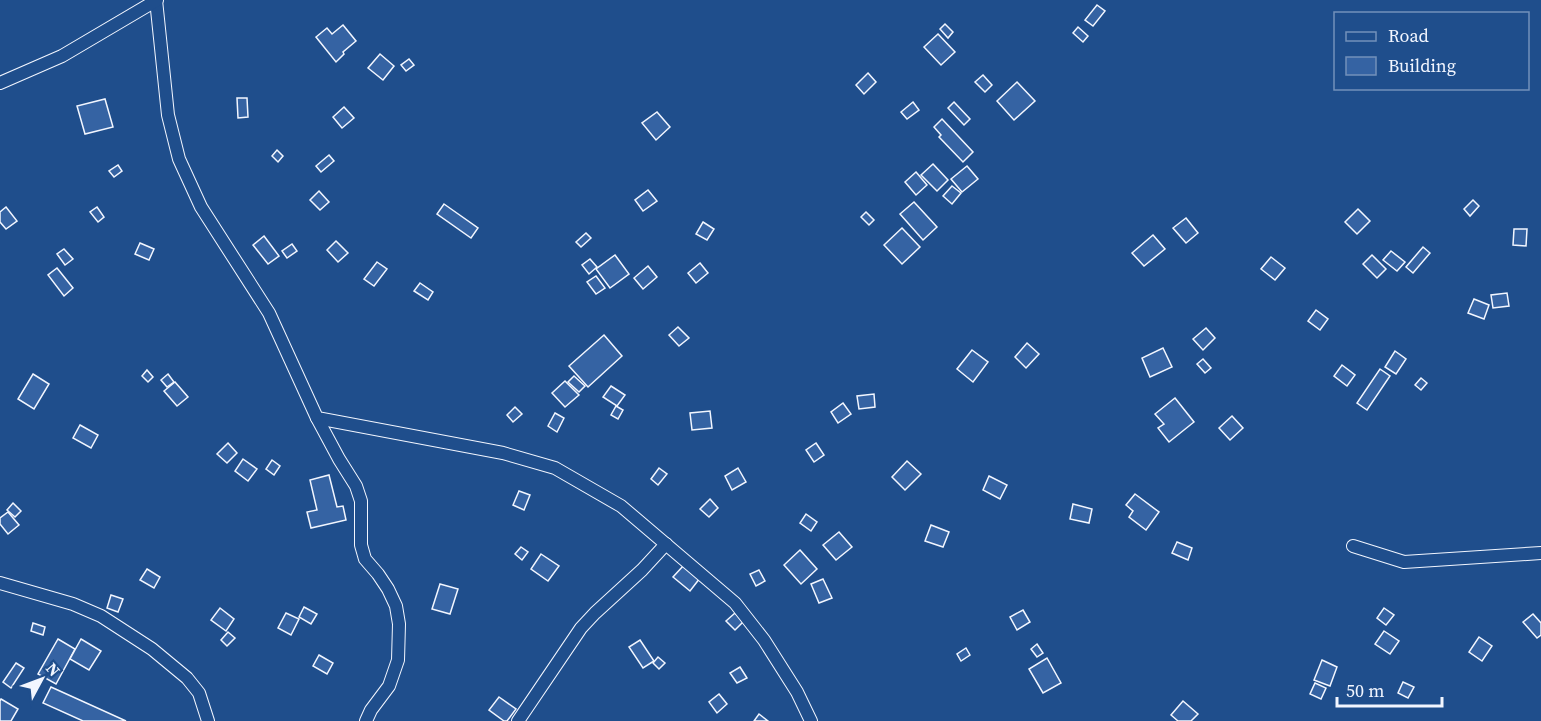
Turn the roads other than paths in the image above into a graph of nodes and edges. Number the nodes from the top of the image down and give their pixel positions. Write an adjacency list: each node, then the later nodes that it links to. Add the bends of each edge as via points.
1 (156, 0): 2 (street, via 62,56); 3 (street, via 168,116 179,159 201,207 269,313)
2 (0, 83)
3 (317, 418): 4 (street, via 504,453 555,468 621,506); 9 (street, via 356,486 361,501 361,545 365,559 388,589 399,624 398,660 389,686)
4 (666, 544): 10 (street, via 581,628); 11 (street, via 735,603 764,640)
5 (1353, 546): 6 (street, via 1404,562)
6 (1541, 553)
7 (0, 583): 8 (street, via 101,616 152,649 199,693)
8 (208, 721)
9 (366, 721)
10 (518, 721)
11 (811, 721)

